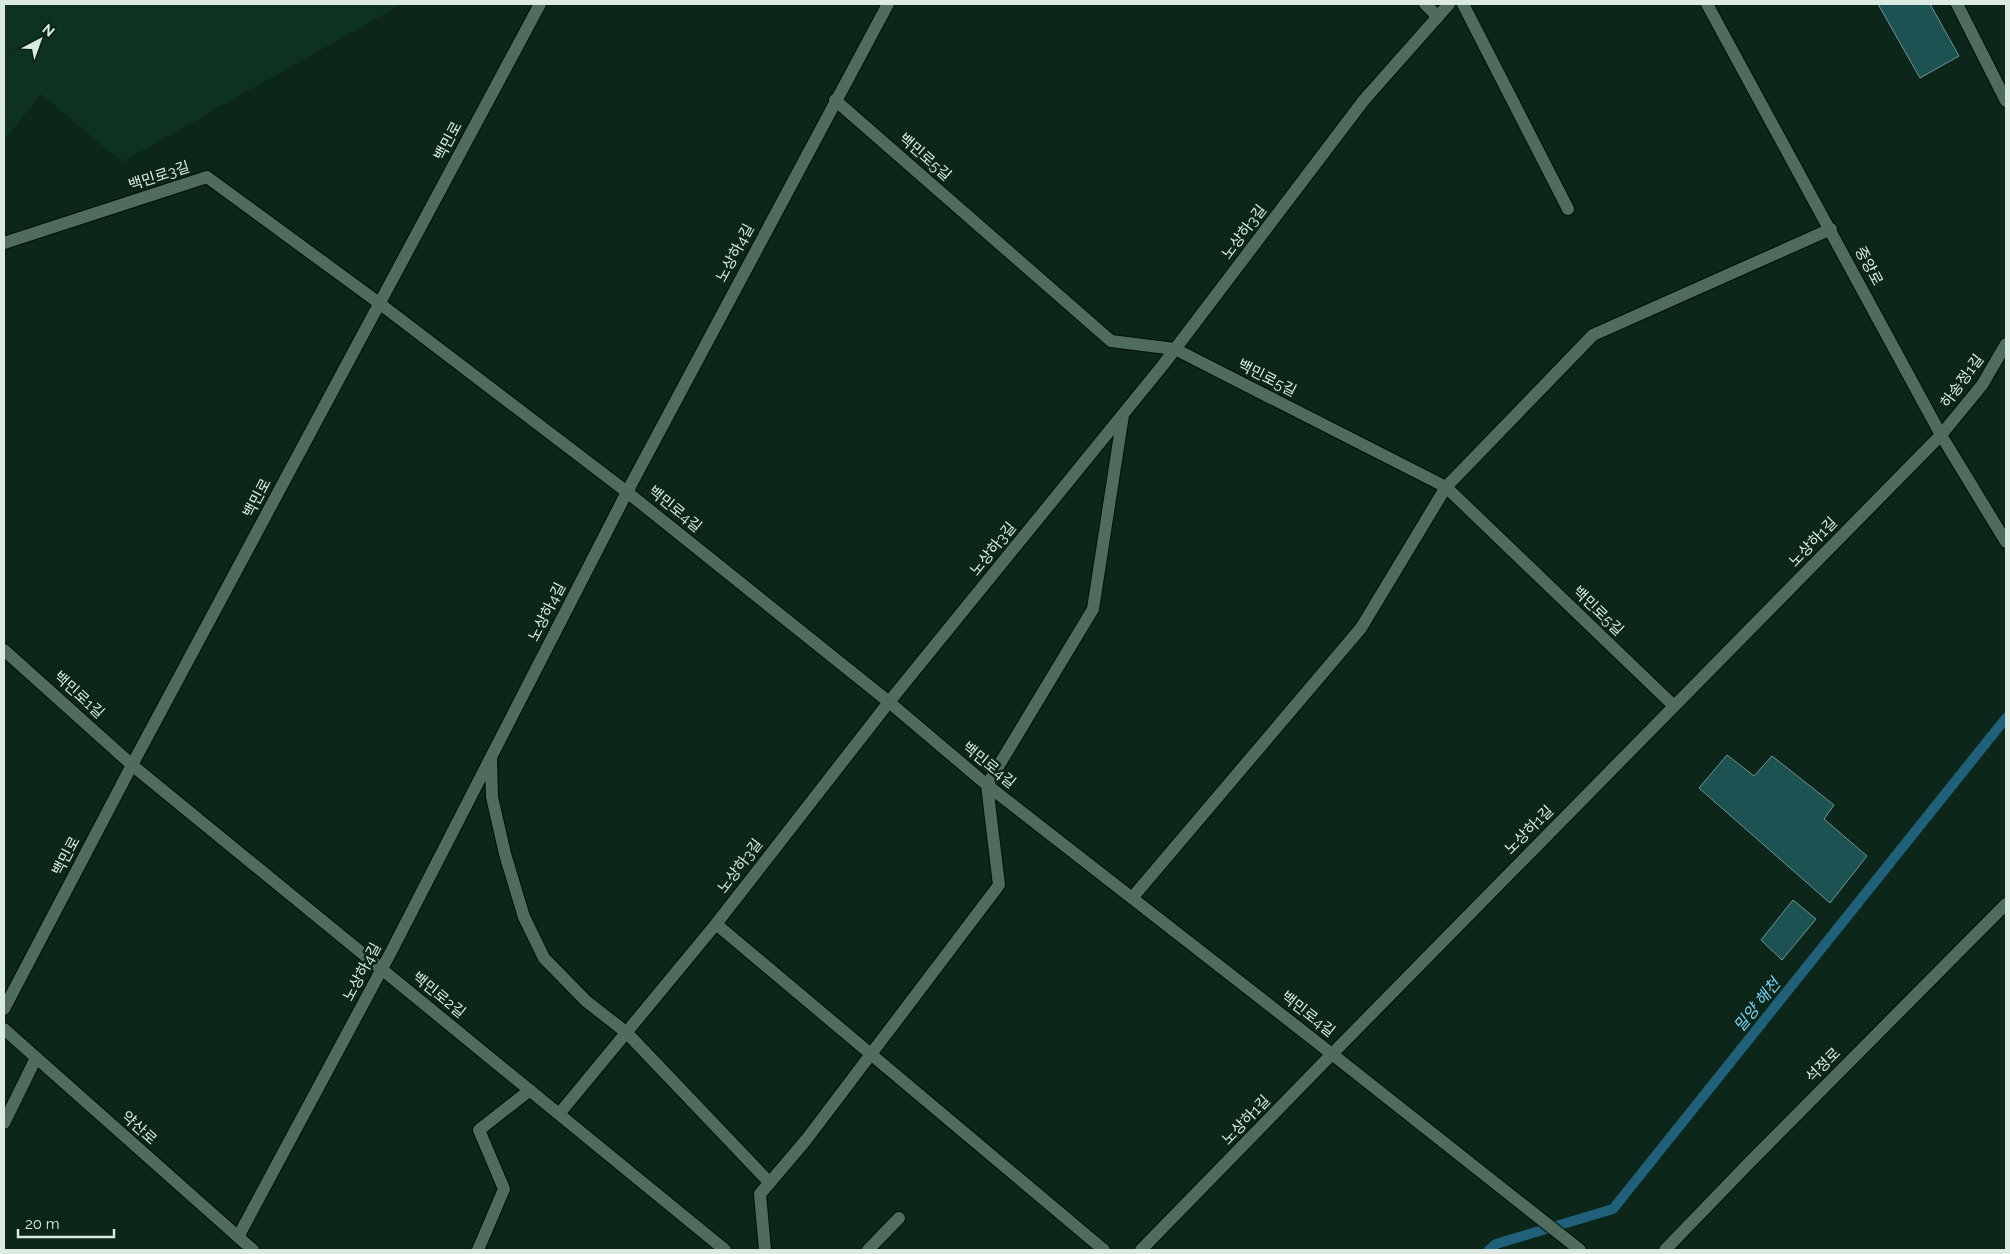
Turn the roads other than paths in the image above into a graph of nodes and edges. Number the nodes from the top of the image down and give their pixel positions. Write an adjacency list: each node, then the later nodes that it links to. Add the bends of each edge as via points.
1 (540, 4): 14 (street, 백민로)
2 (888, 4): 9 (street, 노상하4길)
3 (1425, 4): 8 (street)
4 (1449, 4): 8 (street, 노상하3길)
5 (1463, 4): 11 (street)
6 (1707, 4): 12 (street, 중앙로)
7 (1957, 4): 10 (street)
8 (1438, 17): 16 (street, 노상하3길, via 1364,100)
9 (835, 100): 16 (street, 백민로5길, via 1111,342); 20 (street, 노상하4길)
10 (2006, 101)
11 (1568, 208)
12 (1831, 229): 18 (street, 중앙로); 19 (street, via 1593,335)
13 (4, 243): 14 (street, 백민로3길, via 207,177)
14 (379, 303): 20 (street, 백민로4길); 26 (street, 백민로)
15 (2006, 344): 18 (street, 하송정1길, via 1982,385)
16 (1175, 349): 17 (street, 노상하3길); 19 (street, 백민로5길)
17 (1123, 414): 23 (street, 노상하3길); 27 (street, via 1093,608)
18 (1941, 435): 21 (street, 중앙로); 24 (street, 노상하1길)
19 (1446, 487): 24 (street, 백민로5길); 28 (street, via 1360,628)
20 (627, 492): 23 (street, 백민로4길); 25 (street, 노상하4길)
21 (2006, 542)
22 (4, 650): 26 (street, 백민로1길)
23 (890, 702): 27 (street, 백민로4길); 30 (street, 노상하3길)
24 (1674, 706): 35 (street, 노상하1길)
25 (491, 757): 31 (street, 노상하4길); 34 (street, via 492,797 505,854 524,917 544,958 586,1001)
26 (132, 765): 31 (street, 백민로2길); 32 (street, 백민로)
27 (987, 785): 28 (street, 백민로4길); 36 (street, via 1000,885)
28 (1132, 898): 35 (street, 백민로4길)
29 (2006, 904): 52 (street, 석정로)
30 (716, 924): 34 (street, 노상하3길); 36 (street)
31 (382, 968): 38 (street, 백민로2길); 43 (street, 노상하4길)
32 (4, 1009)
33 (4, 1029): 37 (street, 약산로)
34 (627, 1033): 39 (street, 노상하3길); 41 (street)
35 (1332, 1054): 50 (street, 노상하1길); 51 (street, 백민로4길)
36 (872, 1055): 41 (street); 49 (street)
37 (36, 1058): 40 (street); 43 (street, 약산로)
38 (530, 1090): 39 (street, 백민로2길); 45 (street, via 479,1130 504,1189)
39 (559, 1114): 46 (street, 백민로2길)
40 (4, 1123)
41 (769, 1182): 47 (street, via 760,1194)
42 (899, 1218): 48 (street)
43 (238, 1237): 44 (street, 약산로)
44 (253, 1250)
45 (478, 1250)
46 (725, 1250)
47 (765, 1250)
48 (868, 1250)
49 (1104, 1250)
50 (1142, 1250)
51 (1580, 1250)
52 (1665, 1250)

